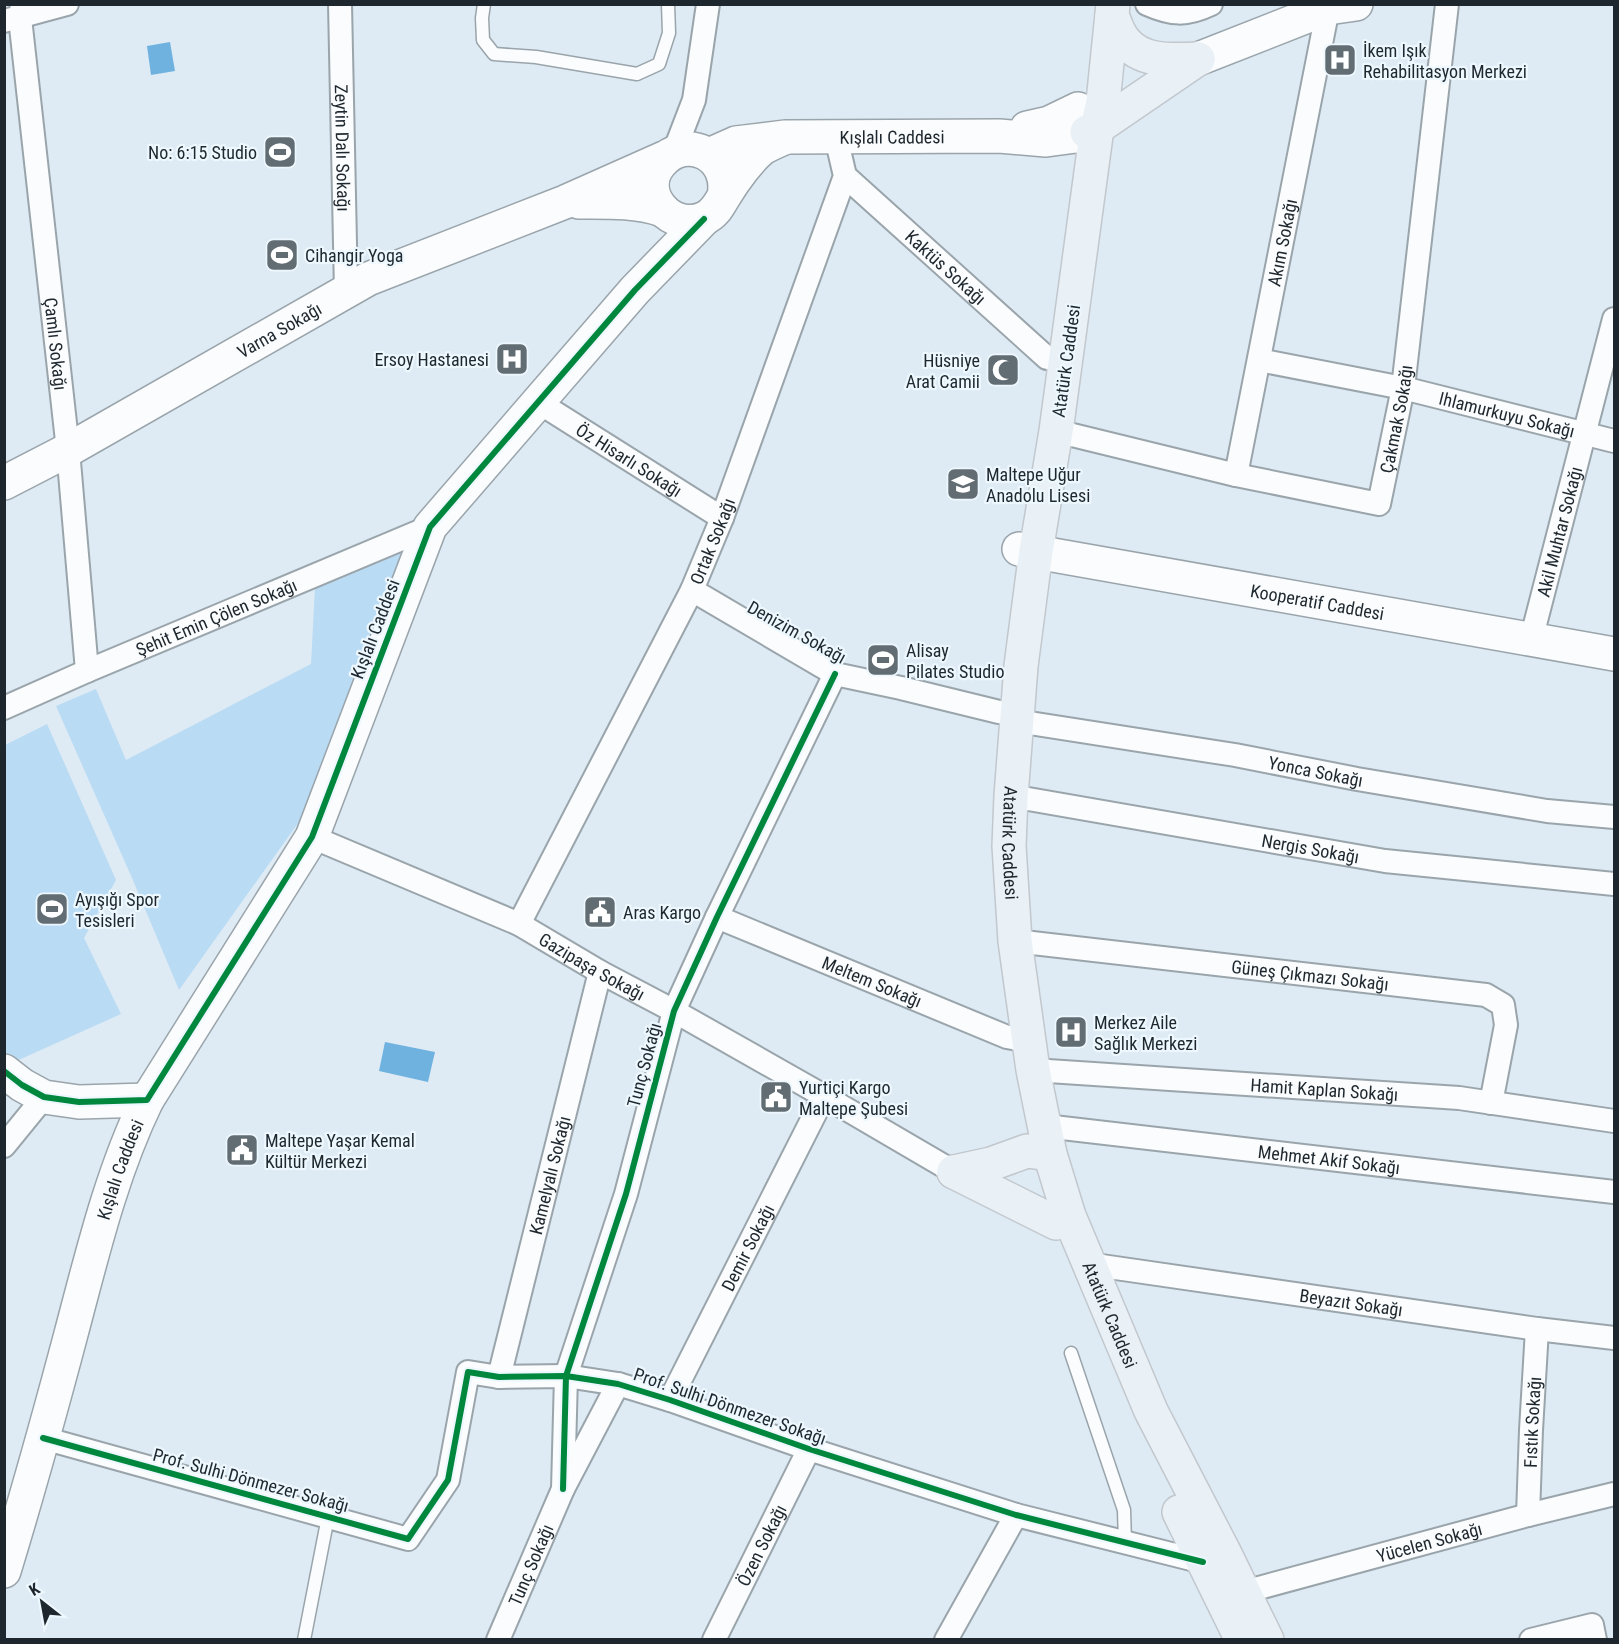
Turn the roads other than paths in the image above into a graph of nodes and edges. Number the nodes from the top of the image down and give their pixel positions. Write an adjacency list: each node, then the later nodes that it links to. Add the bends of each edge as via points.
1 (67, 4): 11 (street)
2 (340, 4): 22 (street, Zeytin Dalı Sokağı)
3 (484, 4): 4 (lane, via 483,40 494,54 637,74 659,64 669,33)
4 (668, 4)
5 (708, 4): 16 (street)
6 (1147, 4): 7 (street, via 1179,14)
7 (1211, 4)
8 (1447, 4): 26 (street, Çakmak Sokağı)
9 (1337, 6): 12 (street); 25 (street, Akım Sokağı)
10 (1105, 8): 12 (main road, via 1124,40 1138,52 1160,60); 13 (main road, Atatürk Caddesi)
11 (15, 12): 31 (street, Çamlı Sokağı)
12 (1198, 59): 13 (main road)
13 (1089, 119): 15 (street, Kışlalı Caddesi, via 1046,140 999,136); 24 (main road, Atatürk Caddesi); 28 (main road, Atatürk Caddesi)
14 (786, 137): 15 (street, Kışlalı Caddesi); 16 (street, Kışlalı Caddesi); 19 (street, Kışlalı Caddesi, via 763,149)
15 (836, 137): 17 (street)
16 (687, 154): 18 (street, Varna Sokağı); 19 (street, via 719,164 725,183); 20 (street, via 657,167 652,190 655,201)
17 (845, 176): 24 (street, Kaktüs Sokağı); 34 (street, Ortak Sokağı)
18 (565, 202): 20 (street, via 627,202); 22 (street, Varna Sokağı)
19 (714, 208): 20 (street, via 686,222); 21 (street, Kışlalı Caddesi)
20 (665, 212): 21 (street, Kışlalı Caddesi, via 666,231)
21 (635, 290): 27 (street, Kışlalı Caddesi)
22 (346, 291): 31 (street, Varna Sokağı)
23 (1614, 318): 29 (street, Akil Muhtar Sokağı)
24 (1047, 358): 36 (main road, Atatürk Caddesi)
25 (1258, 360): 26 (street, Ihlamurkuyu Sokağı); 32 (street, Akım Sokağı)
26 (1403, 388): 29 (street, Ihlamurkuyu Sokağı); 32 (street, Çakmak Sokağı, via 1379,504)
27 (538, 402): 34 (street, Öz Hisarlı Sokağı); 35 (street, Kışlalı Caddesi)
28 (1056, 431): 32 (street, Çakmak Sokağı); 36 (main road, Atatürk Caddesi)
29 (1584, 432): 30 (street, Ihlamurkuyu Sokağı); 38 (street, Akil Muhtar Sokağı)
30 (1614, 441)
31 (68, 450): 33 (street, Varna Sokağı); 40 (street, Çamlı Sokağı)
32 (1236, 475)
33 (4, 483)
34 (722, 518): 37 (street, Ortak Sokağı)
35 (430, 527): 40 (street, Şehit Emin Çölen Sokağı); 46 (street, Kışlalı Caddesi)
36 (1027, 550): 38 (street, Kooperatif Caddesi); 43 (main road, Atatürk Caddesi)
37 (692, 590): 41 (street, Denizim Sokağı); 49 (street, Ortak Sokağı)
38 (1531, 640): 39 (street, Kooperatif Caddesi)
39 (1614, 654)
40 (87, 671): 42 (street, Şehit Emin Çölen Sokağı)
41 (835, 674): 43 (street, Denizim Sokağı); 48 (street, Tunç Sokağı)
42 (4, 708)
43 (1008, 717): 44 (main road, Atatürk Caddesi); 45 (street, Yonca Sokağı, via 1547,811); 53 (main road, Atatürk Caddesi, via 993,791 992,888)
44 (1011, 796): 47 (street, Nergis Sokağı, via 1385,861); 50 (main road, Atatürk Caddesi, via 1009,846)
45 (1614, 817)
46 (312, 837): 49 (street, Gazipaşa Sokağı); 58 (street, Kışlalı Caddesi)
47 (1614, 884)
48 (717, 917): 52 (street, Tunç Sokağı); 53 (street, Meltem Sokağı)
49 (519, 924): 51 (street, Gazipaşa Sokağı)
50 (1015, 940): 53 (main road, Atatürk Caddesi); 57 (street, Güneş Çıkmazı Sokağı, via 1486,995 1503,1005 1506,1025)
51 (600, 972): 52 (street, Gazipaşa Sokağı); 70 (street, Kamelyalı Sokağı)
52 (674, 1011): 55 (street, Gazipaşa Sokağı); 69 (street, Tunç Sokağı, via 626,1194)
53 (1022, 1049): 57 (street, Hamit Kaplan Sokağı); 61 (main road, Atatürk Caddesi)
54 (4, 1071): 56 (street)
55 (824, 1096): 62 (street, Gazipaşa Sokağı); 72 (street, Demir Sokağı)
56 (44, 1097): 58 (street); 60 (street)
57 (1491, 1103): 59 (street, Hamit Kaplan Sokağı)
58 (141, 1113): 73 (street, Kışlalı Caddesi, via 102,1216)
59 (1614, 1121)
60 (4, 1146)
61 (1040, 1152): 62 (main road); 63 (street, Mehmet Akif Sokağı); 64 (main road, Atatürk Caddesi); 65 (main road, Atatürk Caddesi)
62 (954, 1172): 64 (main road)
63 (1614, 1192)
64 (1056, 1223): 81 (main road, Atatürk Caddesi, via 1123,1392)
65 (1088, 1264): 66 (street, Beyazıt Sokağı); 83 (main road, Atatürk Caddesi, via 1151,1411)
66 (1537, 1329): 67 (street, Beyazıt Sokağı); 78 (street, Fıstık Sokağı)
67 (1614, 1338)
68 (1071, 1353): 80 (lane, via 1124,1510)
69 (566, 1376): 70 (street, Prof. Sulhi Dönmezer Sokağı); 71 (street, Prof. Sulhi Dönmezer Sokağı); 75 (street, Tunç Sokağı)
70 (499, 1377): 79 (street, Prof. Sulhi Dönmezer Sokağı, via 468,1372 448,1480 408,1539)
71 (618, 1384): 72 (street, Prof. Sulhi Dönmezer Sokağı); 75 (street, Tunç Sokağı)
72 (670, 1400): 74 (street, Prof. Sulhi Dönmezer Sokağı)
73 (43, 1438): 79 (street, Prof. Sulhi Dönmezer Sokağı); 82 (street, Kışlalı Caddesi)
74 (809, 1449): 77 (street, Prof. Sulhi Dönmezer Sokağı); 86 (street, Özen Sokağı)
75 (563, 1489): 85 (street, Tunç Sokağı)
76 (1614, 1494): 78 (street, Yücelen Sokağı)
77 (1016, 1515): 80 (street, Prof. Sulhi Dönmezer Sokağı); 87 (street)
78 (1528, 1515): 83 (street, Yücelen Sokağı)
79 (328, 1517): 84 (lane)
80 (1125, 1542): 81 (street, Prof. Sulhi Dönmezer Sokağı)
81 (1203, 1562): 88 (main road, Atatürk Caddesi)
82 (4, 1571)
83 (1244, 1592): 89 (main road, Atatürk Caddesi)
84 (304, 1640)
85 (498, 1640)
86 (714, 1640)
87 (946, 1640)
88 (1242, 1640)
89 (1267, 1640)
90 (1531, 1640): 91 (street, via 1592,1625)
91 (1595, 1640)

